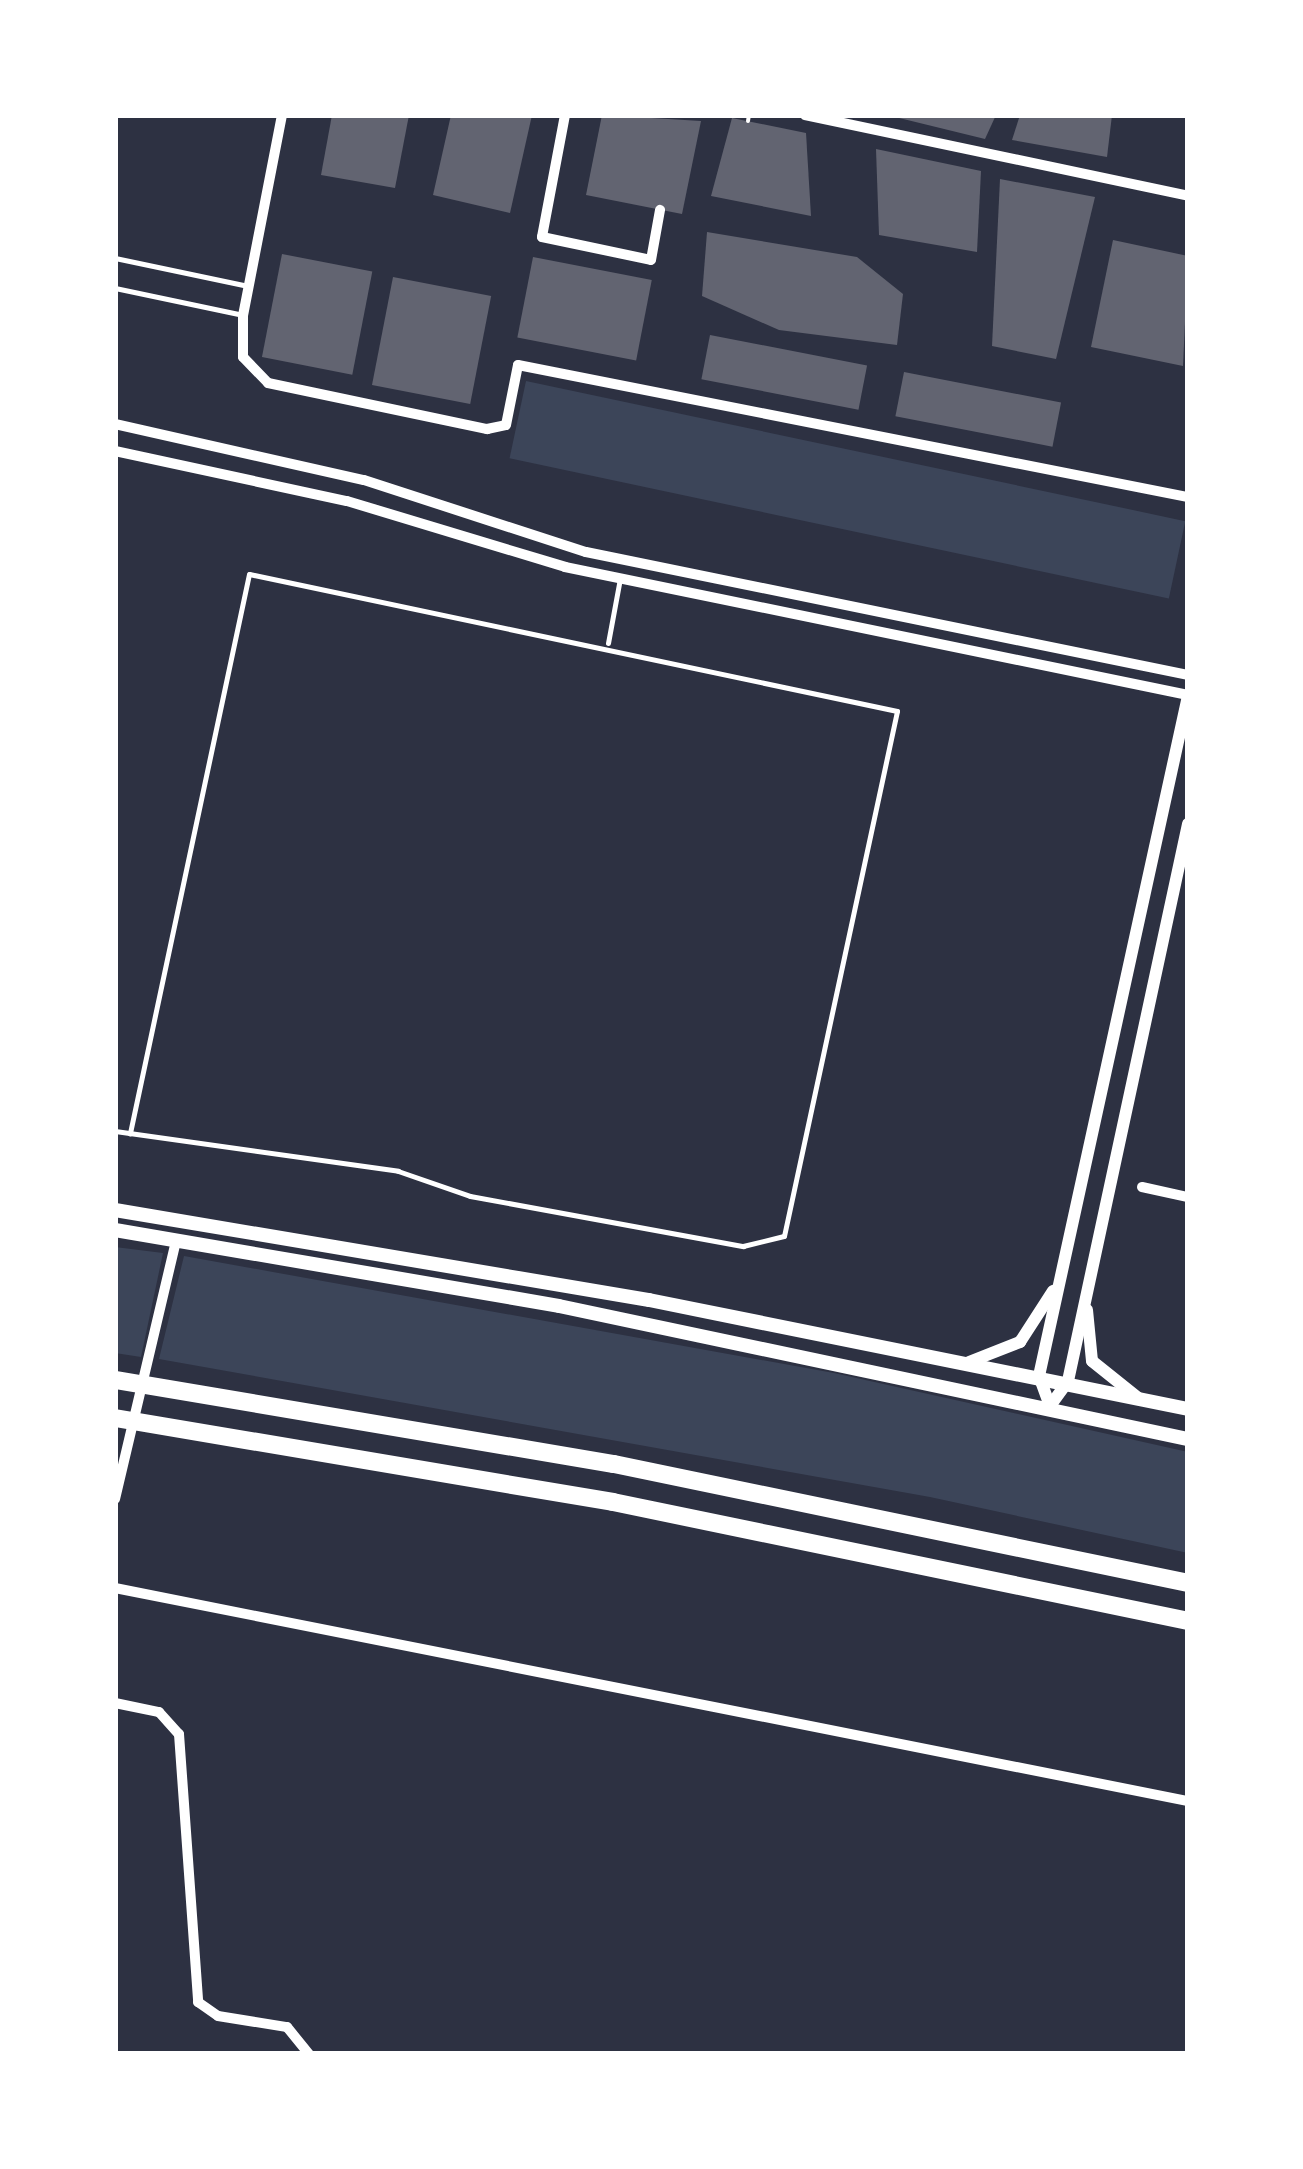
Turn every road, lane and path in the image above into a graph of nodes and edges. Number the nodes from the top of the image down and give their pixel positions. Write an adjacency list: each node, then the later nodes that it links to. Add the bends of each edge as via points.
1 (282, 115): 7 (street)
2 (565, 115): 5 (street, via 542,237 650,260)
3 (804, 115): 4 (street)
4 (1188, 196)
5 (660, 210)
6 (115, 258): 7 (lane)
7 (248, 286): 9 (street)
8 (115, 288): 9 (lane)
9 (243, 315): 12 (street, via 243,357 268,382 487,430 506,425 518,365)
10 (115, 424): 15 (street, via 364,480 586,552)
11 (115, 450): 13 (street, via 348,500 486,548)
12 (1188, 498)
13 (620, 578): 14 (lane); 16 (street)
14 (608, 643): 19 (lane, via 250,574); 19 (lane, via 897,711 784,1236 743,1246 470,1196 398,1171)
15 (1188, 675)
16 (1188, 695): 25 (street)
17 (1188, 824): 26 (street)
18 (115, 1131): 19 (lane)
19 (130, 1132)
20 (1142, 1187): 21 (street)
21 (1188, 1196)
22 (115, 1210): 27 (main road)
23 (115, 1230): 24 (main road)
24 (176, 1240): 32 (main road, via 559,1306); 36 (street)
25 (1064, 1266): 27 (street, via 1030,1333); 28 (street)
26 (1086, 1282): 30 (street); 31 (street, via 1092,1361)
27 (969, 1362): 28 (main road)
28 (1039, 1376): 30 (main road); 32 (street)
29 (115, 1380): 37 (highway, via 614,1464)
30 (1068, 1381): 31 (main road); 32 (street)
31 (1137, 1397): 33 (main road)
32 (1050, 1406): 35 (main road)
33 (1188, 1409)
34 (115, 1418): 39 (highway, via 613,1502)
35 (1188, 1439)
36 (115, 1499)
37 (1188, 1583)
38 (115, 1588): 41 (street)
39 (1188, 1621)
40 (115, 1702): 42 (street, via 159,1712 179,1734 198,2002 218,2016 286,2027)
41 (1188, 1801)
42 (308, 2054)

